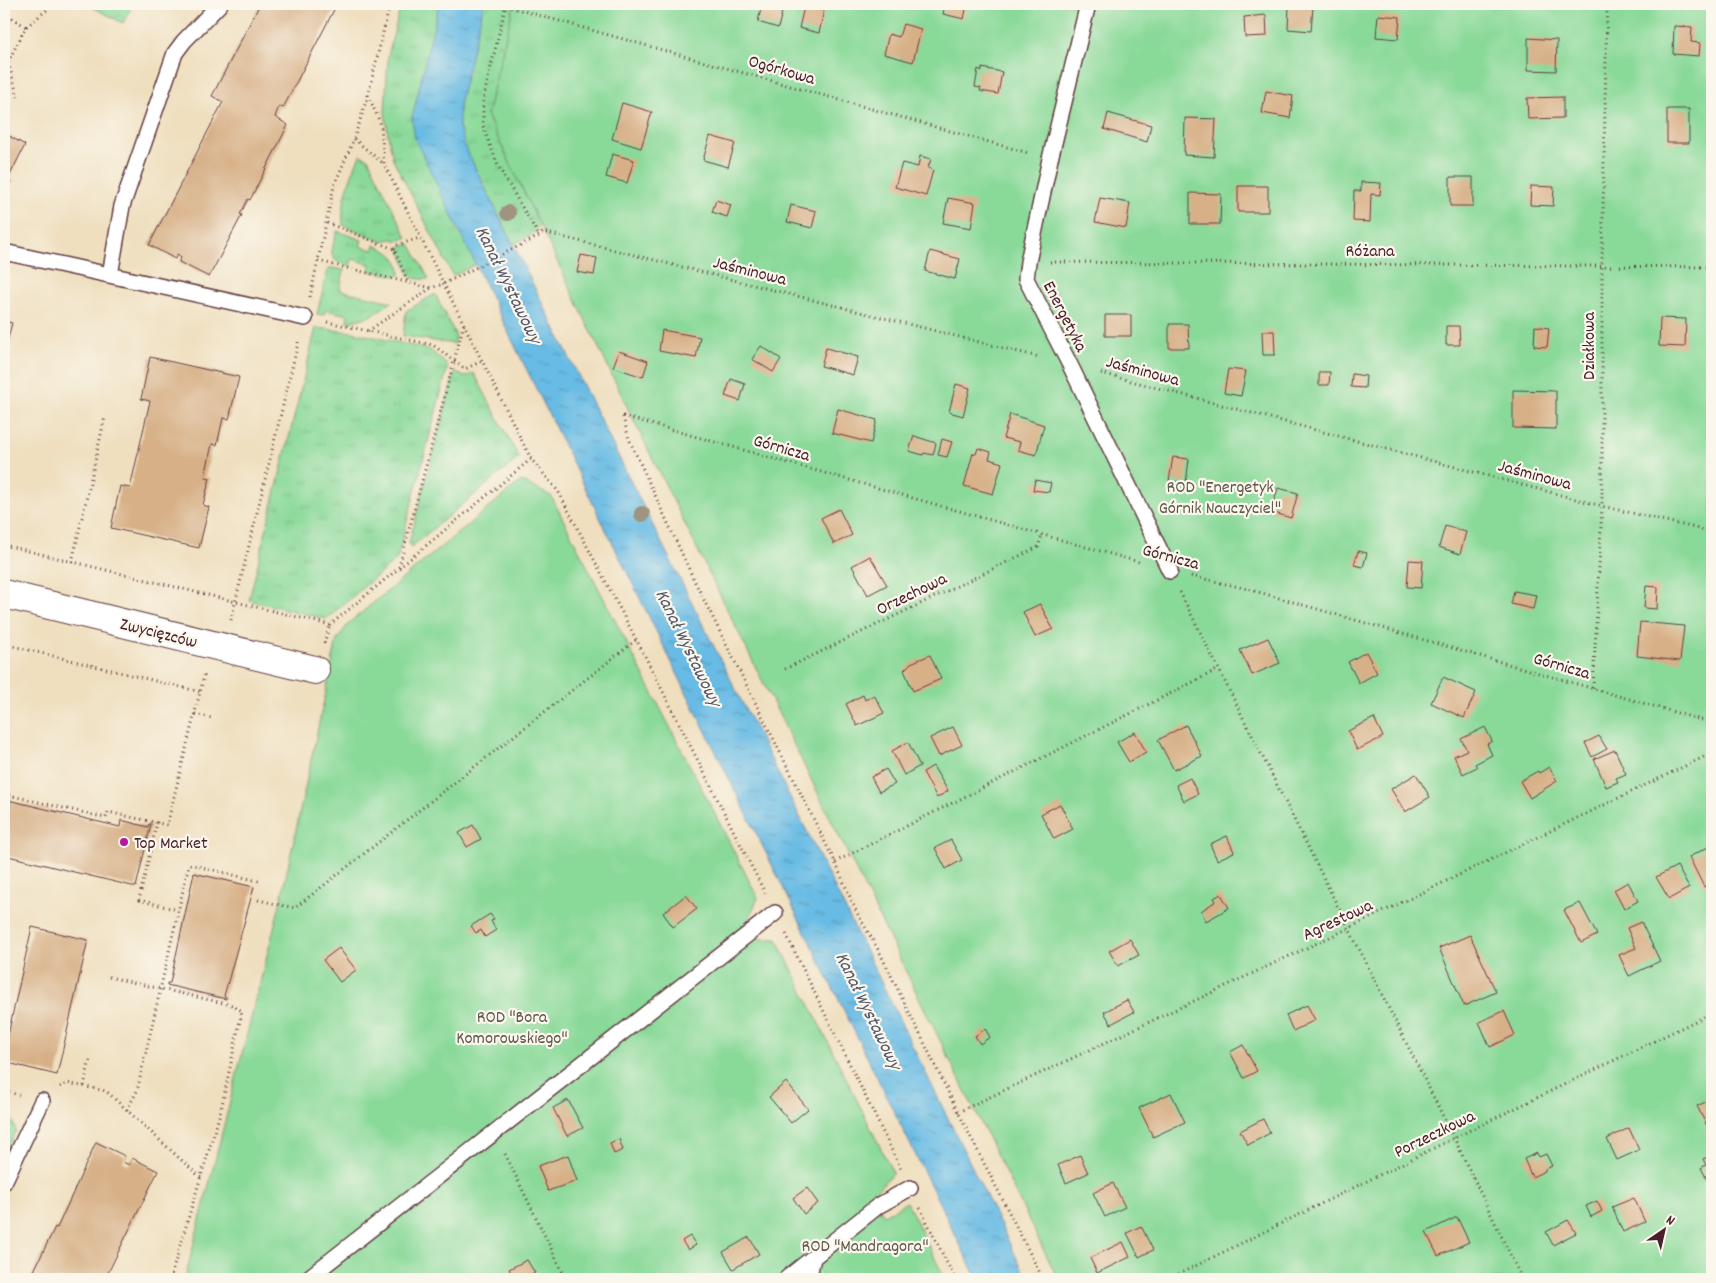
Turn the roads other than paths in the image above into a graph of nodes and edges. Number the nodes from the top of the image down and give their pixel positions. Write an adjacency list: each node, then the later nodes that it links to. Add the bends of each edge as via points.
1 (220, 4): 4 (lane, via 175,53 122,206)
2 (1088, 4): 6 (lane, Energetyka, via 1050,159 1026,279)
3 (4, 252): 4 (lane)
4 (110, 275): 5 (lane)
5 (305, 318)
6 (1170, 571)
7 (4, 594): 8 (street, Zwycięzców)
8 (314, 670)
9 (775, 913): 14 (lane)
10 (42, 1101): 11 (lane)
11 (4, 1182)
12 (910, 1188): 13 (lane, via 878,1206)
13 (813, 1258): 15 (lane); 16 (lane)
14 (307, 1279)
15 (786, 1279)
16 (808, 1279)

